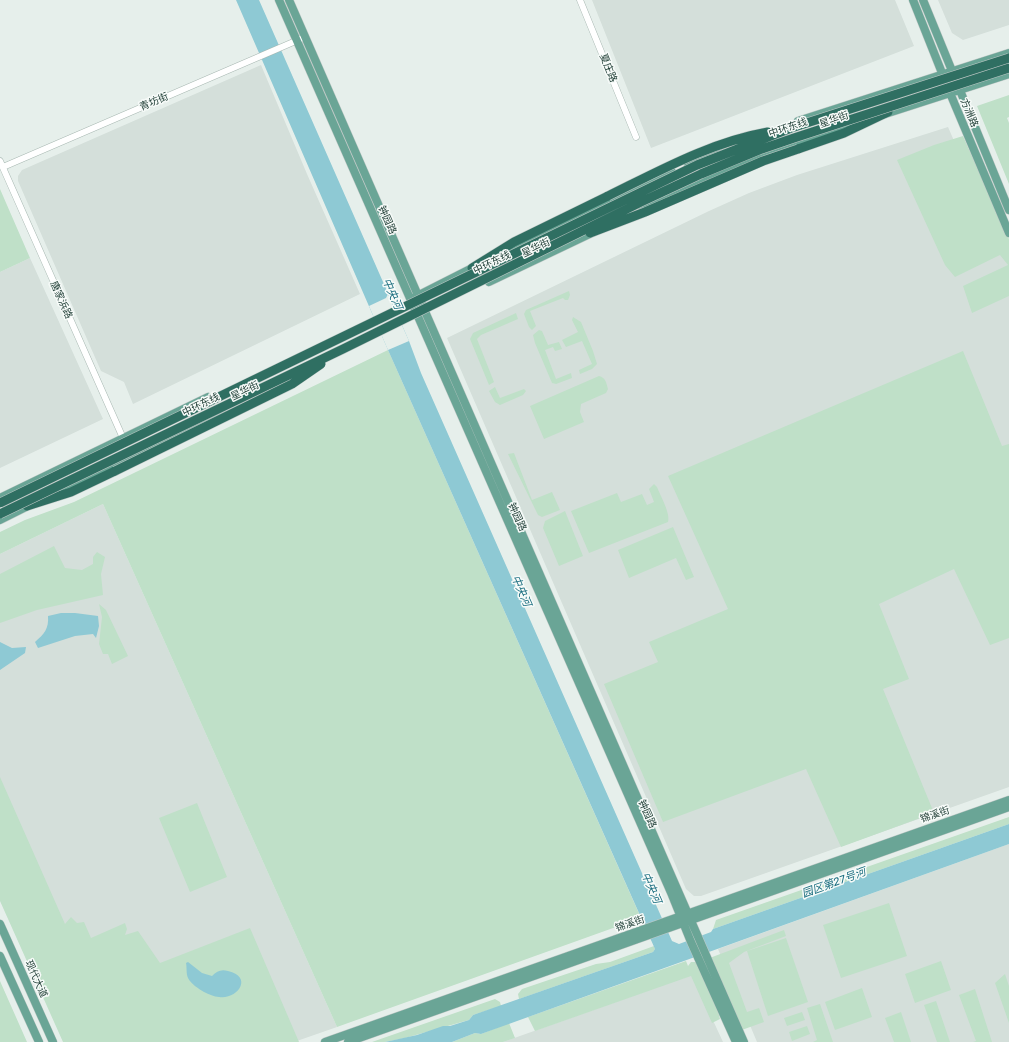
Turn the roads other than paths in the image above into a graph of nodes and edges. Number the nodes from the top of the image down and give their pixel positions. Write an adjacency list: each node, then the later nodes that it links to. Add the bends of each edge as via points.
1 (279, 0): 7 (main road, 钟园路)
2 (289, 0): 6 (main road, 钟园路)
3 (580, 0): 18 (street, 夏庄路)
4 (913, 0): 12 (main road, 方洲路)
5 (923, 0): 11 (main road, 方洲路)
6 (305, 37): 7 (street, 青坊街); 24 (main road, 钟园路)
7 (297, 40): 19 (street, 青坊街); 24 (main road, 钟园路)
8 (1009, 53): 11 (main road, 星华街)
9 (1009, 58): 17 (highway, 中环东线, bridge)
10 (1009, 68): 22 (highway, 中环东线, bridge, via 745,156 701,174)
11 (952, 71): 12 (main road, 星华街); 14 (main road, 方洲路)
12 (942, 74): 15 (main road, 方洲路); 23 (main road, 星华街, via 719,150)
13 (1009, 74): 14 (main road, 星华街)
14 (960, 90): 15 (main road, 星华街); 20 (main road, 方洲路)
15 (950, 93): 16 (main road, 星华街); 21 (main road, 方洲路)
16 (888, 112): 22 (highway, bridge, via 844,133 728,175 609,226); 25 (main road, 星华街, via 727,170)
17 (791, 128): 23 (highway, bridge, via 749,135 681,161 514,242); 29 (highway, 中环东线, bridge, via 721,155 637,194)
18 (636, 137)
19 (1, 164): 27 (street, 唐家浜路)
20 (1009, 210)
21 (1009, 233)
22 (560, 242): 26 (highway, 中环东线, bridge)
23 (472, 268): 24 (main road, 星华街)
24 (414, 297): 25 (main road, 钟园路); 27 (main road, 星华街)
25 (422, 314): 30 (main road, 星华街, via 289,381); 35 (main road, 钟园路)
26 (343, 349): 30 (highway, bridge, via 292,384 71,492); 31 (highway, 中环东线, bridge)
27 (123, 438): 28 (main road, 星华街)
28 (0, 498)
29 (0, 503)
30 (27, 506): 32 (main road, 星华街)
31 (0, 514)
32 (0, 520)
33 (1009, 800): 35 (main road, 锦溪街)
34 (1009, 807): 35 (main road, 锦溪街)
35 (686, 919): 37 (main road, 锦溪街); 39 (main road, 钟园路)
36 (0, 924): 41 (main road, 现代大道)
37 (646, 932): 42 (main road, 锦溪街); 43 (main road, 锦溪街)
38 (0, 956): 40 (main road)
39 (702, 958): 44 (main road, 钟园路); 45 (main road, 钟园路)
40 (39, 1042)
41 (53, 1042)
42 (325, 1042)
43 (348, 1042)
44 (736, 1042)
45 (744, 1042)

